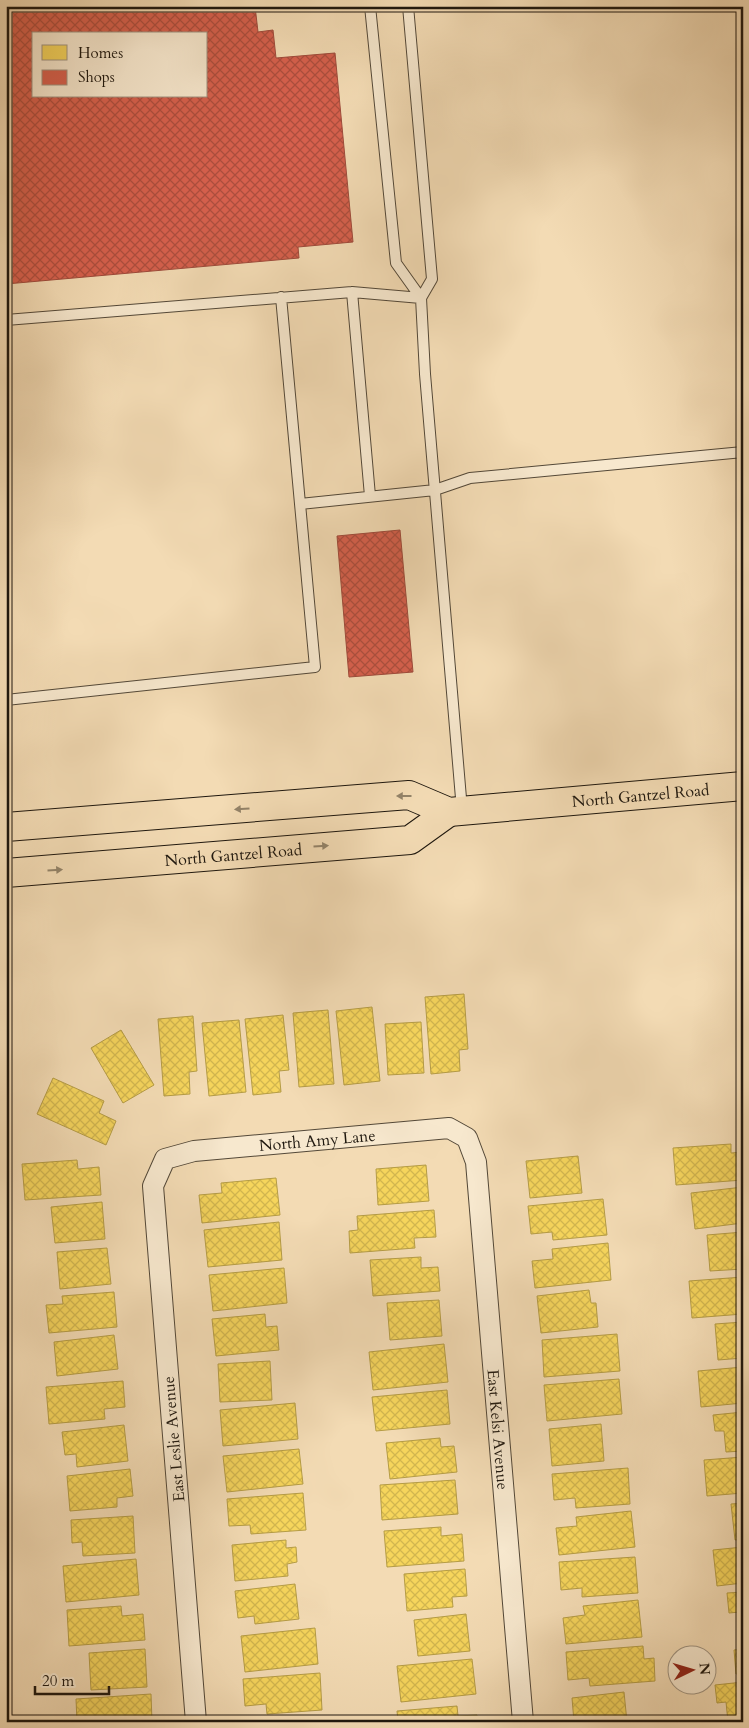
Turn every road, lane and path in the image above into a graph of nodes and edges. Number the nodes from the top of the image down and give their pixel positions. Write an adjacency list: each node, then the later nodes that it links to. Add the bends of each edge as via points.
1 (370, 6): 5 (lane, via 396,264)
2 (408, 6): 5 (lane, via 432,278)
3 (352, 292): 4 (lane); 5 (lane); 9 (lane)
4 (282, 297): 6 (lane); 10 (lane)
5 (421, 298): 8 (lane)
6 (6, 320)
7 (743, 452): 8 (lane, via 470,478)
8 (435, 490): 9 (lane); 13 (lane)
9 (370, 496): 10 (lane)
10 (300, 504): 11 (lane, via 315,667)
11 (6, 700)
12 (743, 786): 13 (main road, North Gantzel Road)
13 (455, 811): 14 (main road, North Gantzel Road, one-way to 14, via 409,795); 15 (main road, North Gantzel Road, one-way to 13, via 410,840)
14 (6, 827)
15 (6, 873)
16 (467, 1138): 17 (street, North Amy Lane, via 449,1128 194,1151); 19 (street, East Kelsi Avenue, via 476,1162)
17 (166, 1159): 18 (street, East Leslie Avenue, via 153,1186)
18 (196, 1722)
19 (523, 1722)

